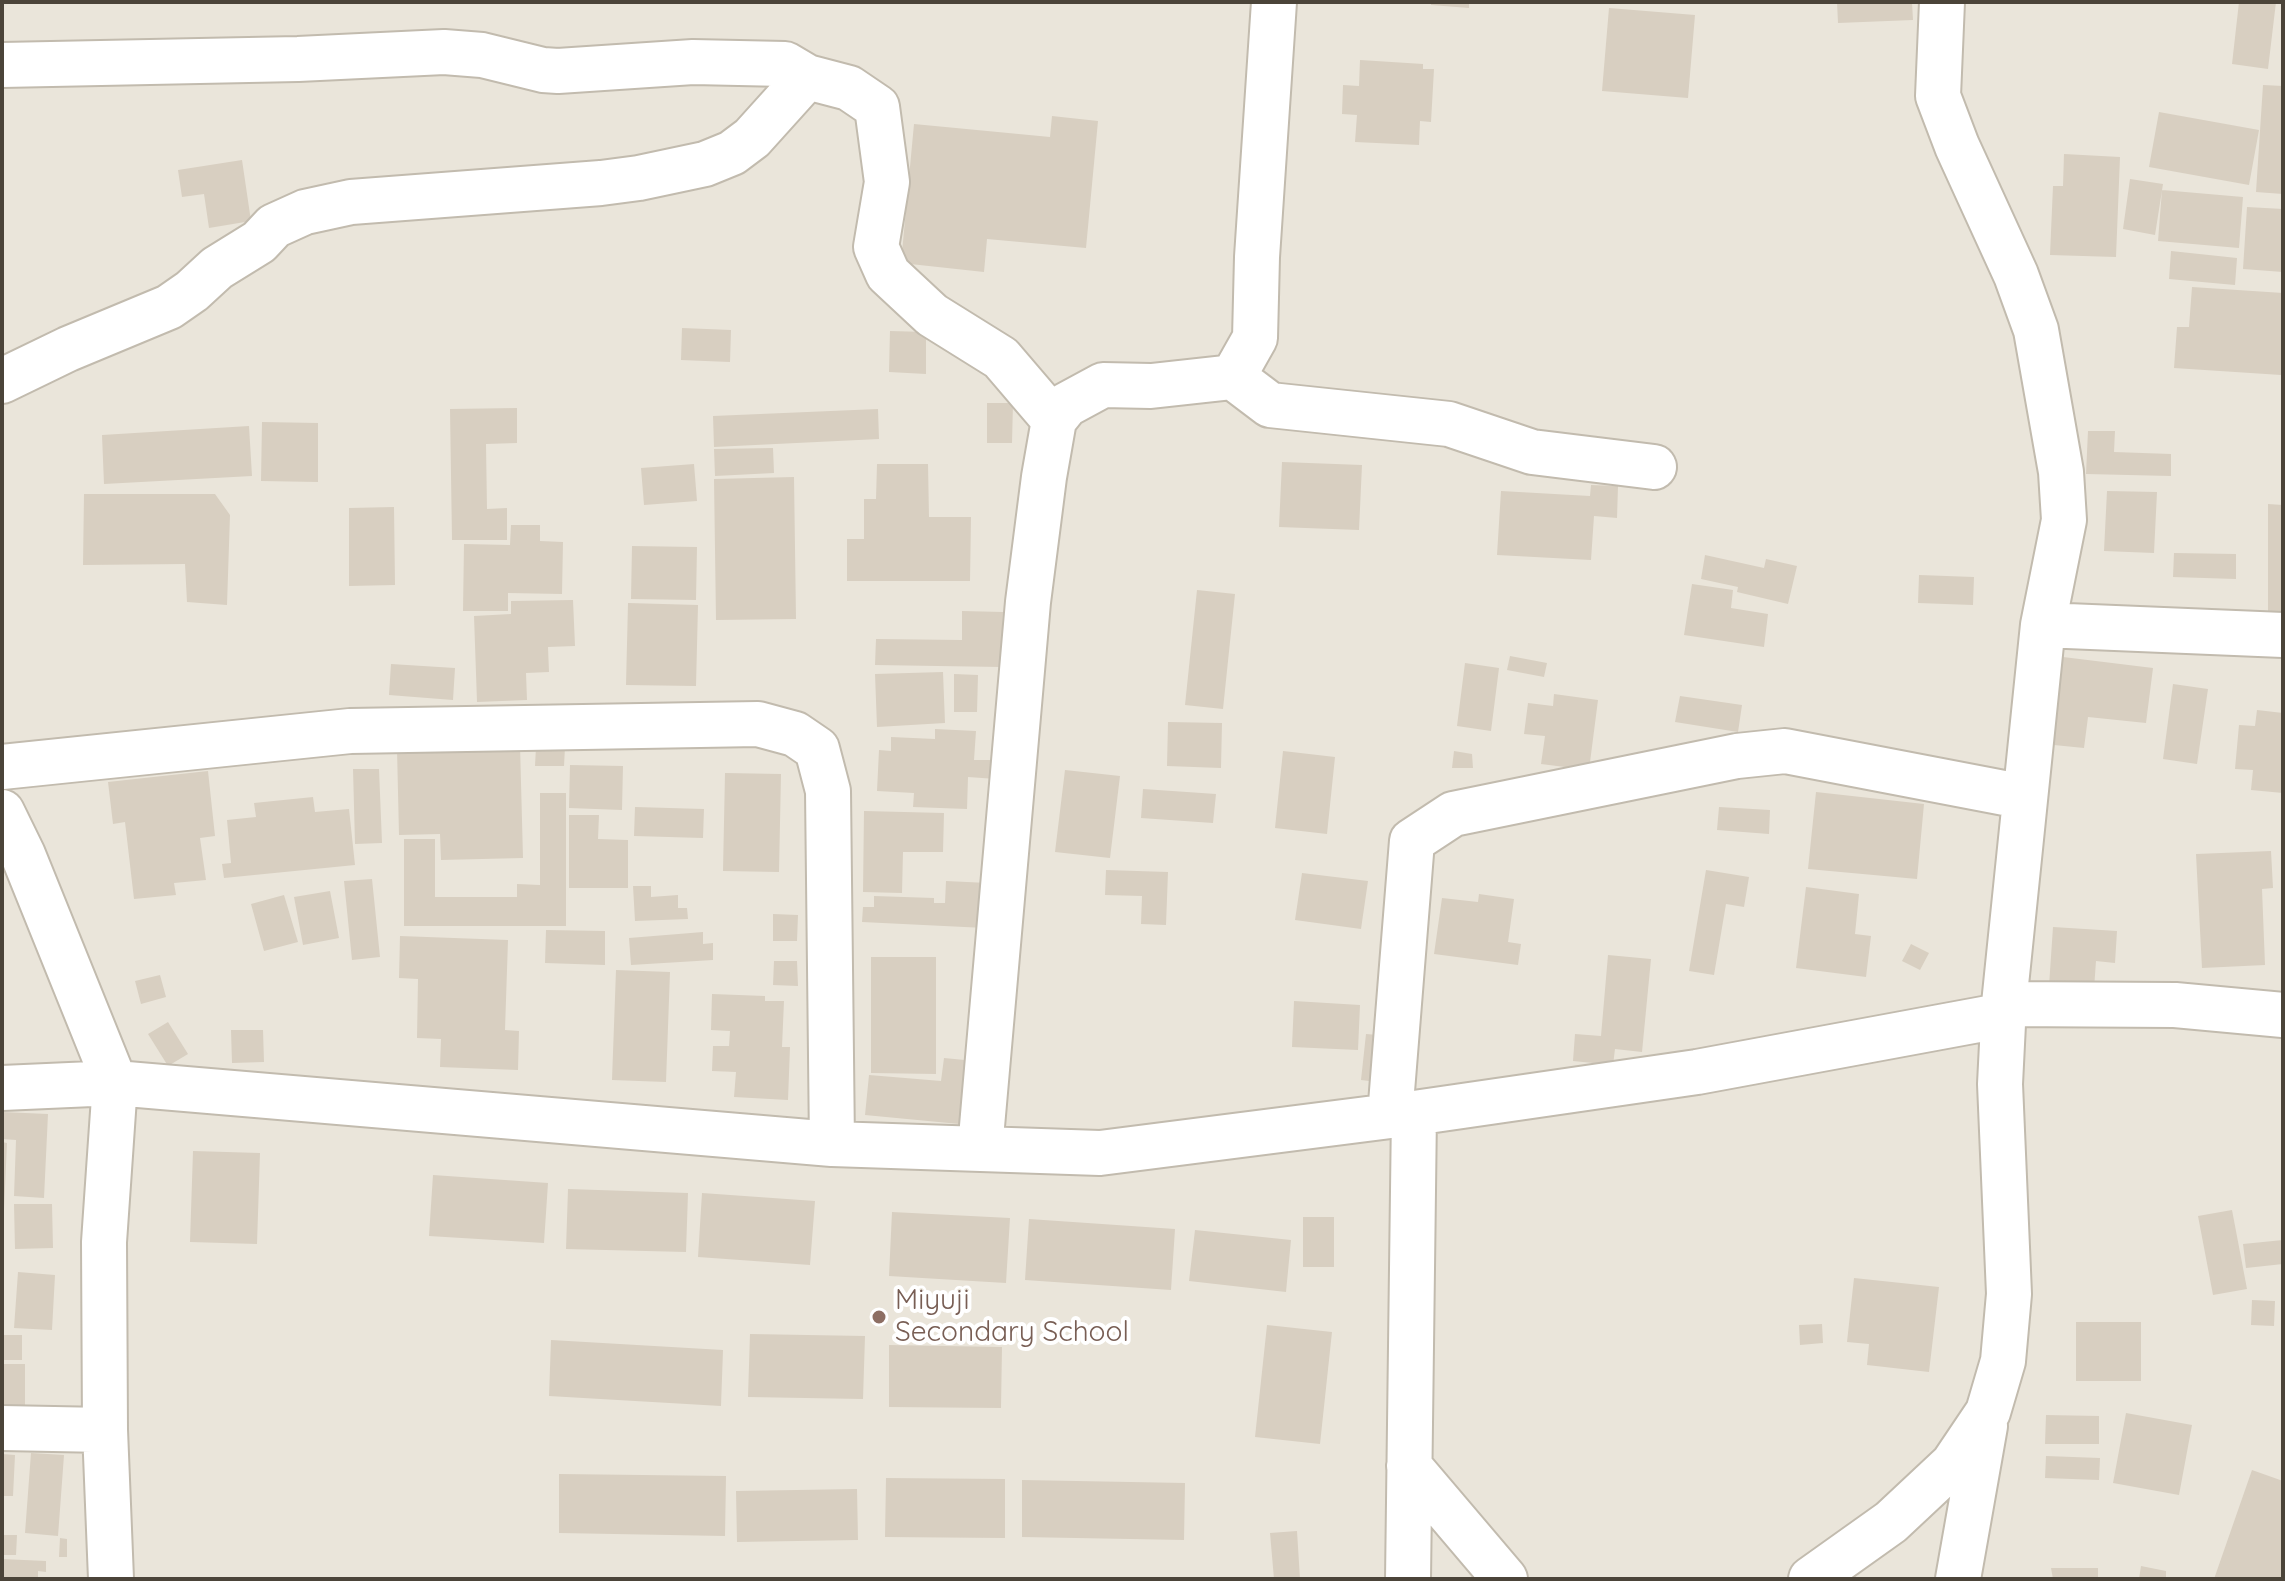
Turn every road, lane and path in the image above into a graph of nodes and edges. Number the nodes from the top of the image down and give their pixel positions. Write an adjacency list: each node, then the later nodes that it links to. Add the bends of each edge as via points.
1 (1274, 2): 5 (street, via 1255,338)
2 (1942, 2): 9 (street, via 1938,96 2036,330 2061,472 2064,520)
3 (2, 65): 4 (street, via 463,52 558,71 732,62 785,64)
4 (807, 77): 6 (street, via 752,138 705,164 601,183 351,202 305,212 274,226 169,307); 7 (street, via 849,88 877,107 887,182 876,247 888,274 932,315 1001,358)
5 (1233, 377): 7 (street, via 1103,385 1066,405); 8 (street, via 1270,405 1449,424 1532,452)
6 (2, 381)
7 (1054, 420): 20 (street, via 1028,602)
8 (1654, 467)
9 (2043, 625): 10 (street); 12 (street)
10 (2283, 635)
11 (2, 767): 19 (street, via 350,731 758,724 795,734 817,749 828,791)
12 (2025, 797): 15 (street); 18 (street, via 1785,751 1737,756 1453,814 1412,841)
13 (2, 812): 16 (street)
14 (2278, 1004): 15 (street)
15 (2004, 1009): 18 (street, via 1697,1072); 21 (street, via 2000,1084 2009,1294 2003,1361)
16 (115, 1083): 17 (street); 19 (street); 23 (street, via 104,1242)
17 (2, 1088)
18 (1402, 1115): 20 (street, via 1100,1153); 24 (street)
19 (832, 1144): 20 (street)
20 (980, 1149)
21 (1988, 1412): 28 (street, via 1953,1464 1901,1513); 29 (street)
22 (2, 1428): 23 (street)
23 (105, 1430): 25 (street)
24 (1409, 1466): 26 (street); 27 (street)
25 (111, 1579)
26 (1408, 1579)
27 (1505, 1579)
28 (1811, 1579)
29 (1958, 1579)

